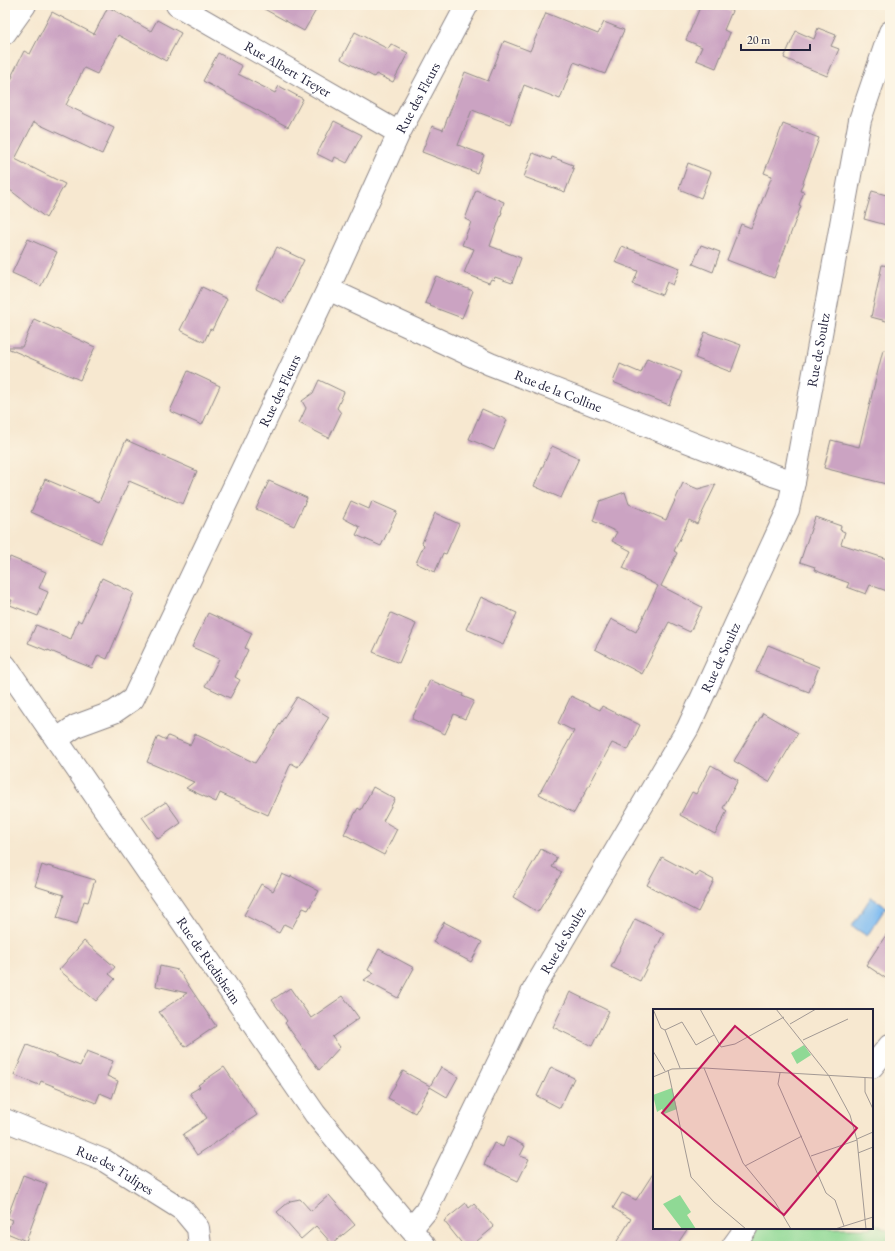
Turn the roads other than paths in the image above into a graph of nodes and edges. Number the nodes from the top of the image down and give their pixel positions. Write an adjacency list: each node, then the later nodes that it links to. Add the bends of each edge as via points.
1 (25, 5): 5 (street)
2 (177, 5): 6 (street, Rue Albert Treyer)
3 (467, 5): 6 (street, Rue des Fleurs)
4 (890, 32): 8 (street, Rue de Soultz, via 860,120)
5 (5, 33)
6 (399, 133): 7 (street, Rue des Fleurs)
7 (328, 289): 8 (street, Rue de la Colline, via 490,364); 10 (street, Rue des Fleurs, via 133,699 114,712 76,726)
8 (794, 482): 14 (street, Rue de Soultz, via 788,510 688,728 534,989 426,1211)
9 (5, 664): 10 (street, Rue de Riedisheim)
10 (57, 739): 14 (street, Rue de Riedisheim, via 315,1114)
11 (890, 1045): 12 (street)
12 (873, 1066)
13 (5, 1120): 16 (street, Rue des Tulipes, via 105,1161 183,1210 198,1228)
14 (411, 1229): 17 (street, Rue de Riedisheim)
15 (745, 1229): 18 (street)
16 (200, 1246)
17 (425, 1246)
18 (733, 1246)

